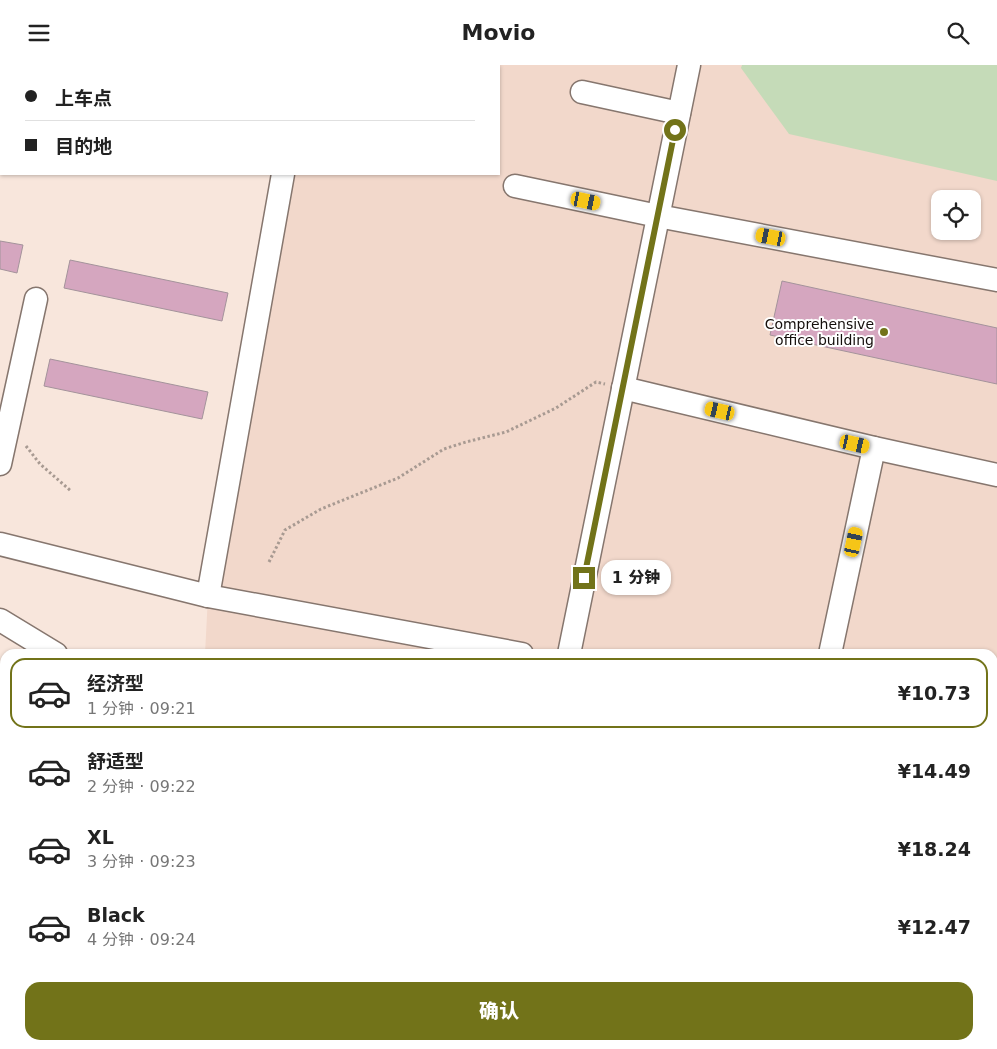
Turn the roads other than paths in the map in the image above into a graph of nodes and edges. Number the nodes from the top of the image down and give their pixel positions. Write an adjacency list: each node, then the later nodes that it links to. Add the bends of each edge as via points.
1 (688, 65): 3 (street)
2 (582, 92): 3 (street)
3 (679, 113): 6 (street)
4 (283, 175): 14 (street)
5 (515, 186): 6 (street)
6 (658, 216): 7 (street); 9 (street)
7 (997, 280)
8 (36, 299): 11 (street)
9 (623, 388): 10 (street); 18 (street)
10 (874, 449): 12 (street); 19 (street)
11 (0, 464)
12 (997, 475)
13 (0, 544): 14 (street)
14 (208, 596): 17 (street)
15 (0, 620): 16 (street)
16 (48, 649)
17 (495, 649)
18 (570, 649)
19 (831, 649)

